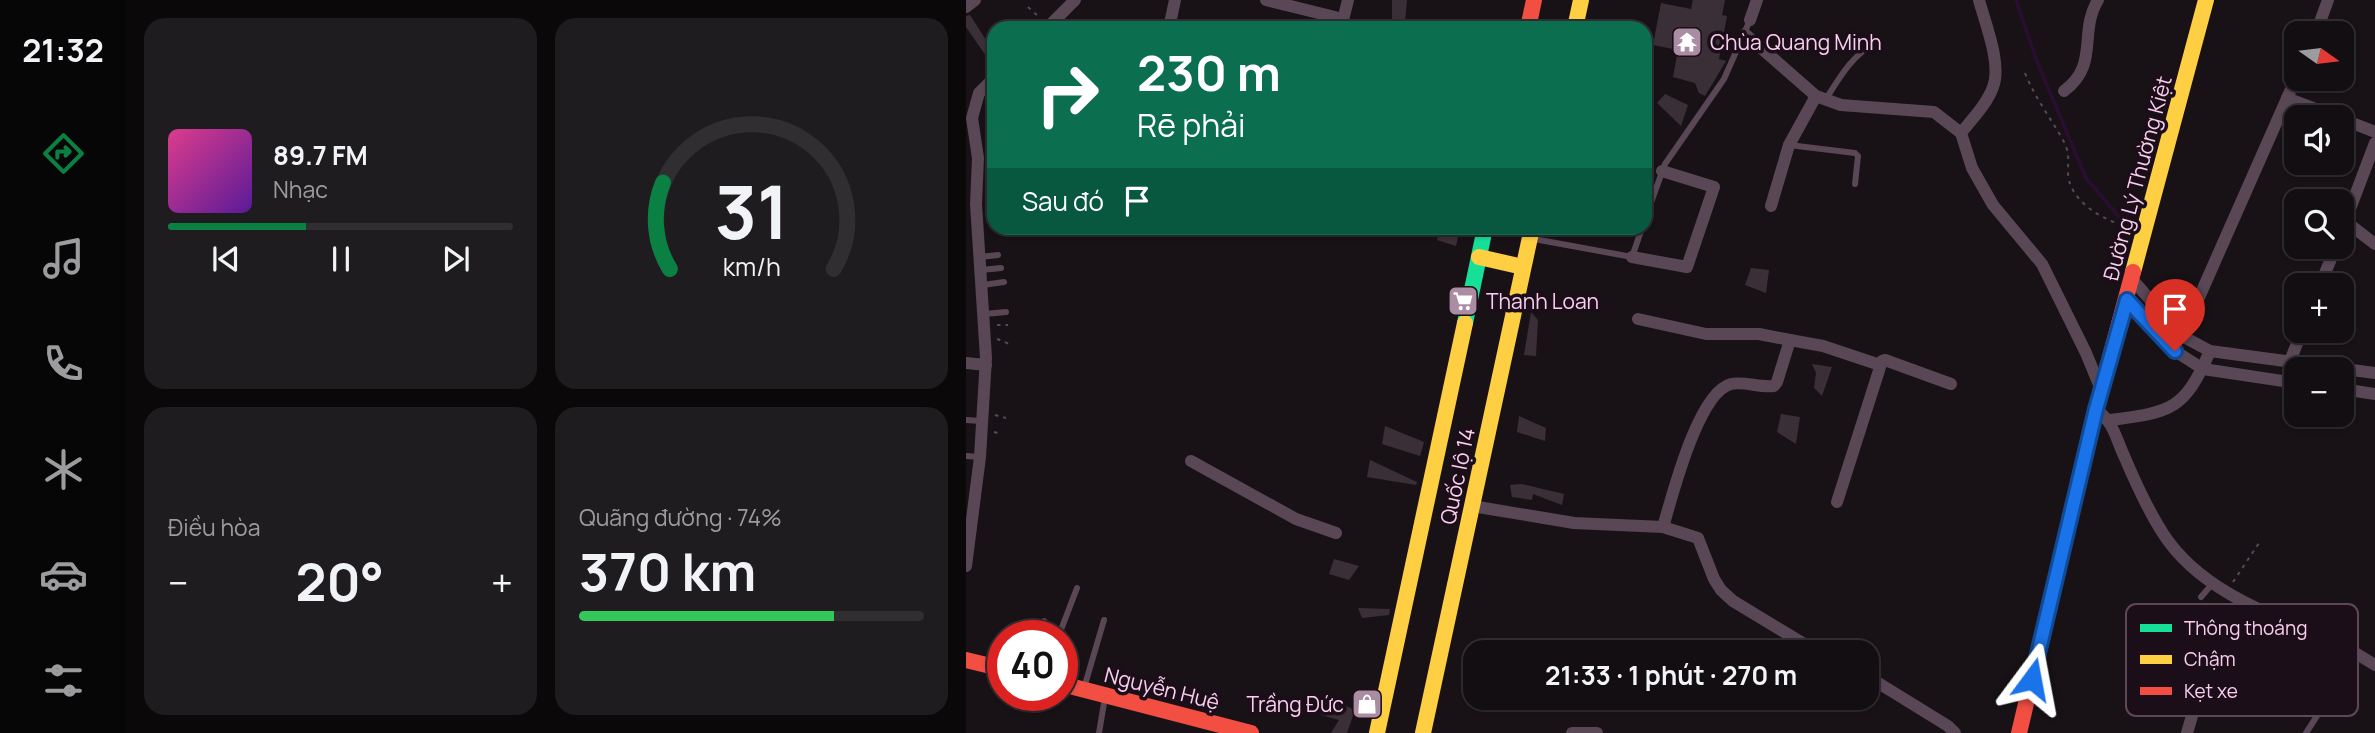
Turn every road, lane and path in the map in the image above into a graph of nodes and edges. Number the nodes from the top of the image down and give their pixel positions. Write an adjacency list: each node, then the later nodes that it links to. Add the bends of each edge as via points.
1 (975, 0): 13 (street)
2 (1075, 0): 17 (street)
3 (1175, 0): 18 (street)
4 (1266, 0): 19 (street)
5 (1348, 0): 20 (street)
6 (1535, 0): 21 (main road)
7 (1581, 0): 22 (main road)
8 (1757, 0): 15 (street)
9 (1979, 0): 35 (street, via 1996,79)
10 (2098, 0): 28 (street, via 2091,15 2082,74)
11 (2206, 0): 43 (main road, Đường Lý Thường Kiệt)
12 (2328, 0): 23 (street)
13 (966, 7)
14 (1028, 7): 16 (path)
15 (1750, 20): 24 (lane)
16 (1042, 21)
17 (1054, 21)
18 (1170, 21)
19 (1335, 21)
20 (1343, 21)
21 (1530, 21)
22 (1576, 21)
23 (2320, 21)
24 (1745, 34): 30 (street); 38 (lane, via 1724,79)
25 (1877, 41): 30 (lane, via 1861,50)
26 (2025, 74): 43 (path, via 2070,155 2067,174 2074,194 2095,212)
27 (987, 85): 53 (street, via 979,93 972,118 978,158)
28 (2064, 91)
29 (2290, 91): 31 (street)
30 (1821, 98): 35 (street, via 1841,105 1934,112); 37 (street)
31 (2287, 98): 32 (street); 63 (street)
32 (2305, 105)
33 (2354, 124): 34 (street)
34 (2375, 132)
35 (1962, 133): 78 (street, via 1972,168 1993,205 2042,264)
36 (2375, 143): 40 (street)
37 (1789, 145): 39 (lane, via 1857,155); 42 (street)
38 (1662, 171): 41 (lane); 52 (street, via 1713,187 1687,267)
39 (1855, 184)
40 (2354, 197)
41 (1652, 199)
42 (1771, 206)
43 (2144, 232): 56 (main road, Đường Lý Thường Kiệt)
44 (2354, 232): 49 (street)
45 (1484, 235): 51 (main road, Quốc lộ 14)
46 (1531, 235): 54 (main road, Quốc lộ 14)
47 (1539, 235): 52 (lane)
48 (1640, 235): 52 (lane)
49 (2375, 244)
50 (998, 256): 53 (lane)
51 (1479, 257): 54 (main road); 114 (main road, Quốc lộ 14)
52 (1632, 257)
53 (981, 264): 55 (lane); 58 (street)
54 (1523, 267): 89 (main road, Quốc lộ 14)
55 (1001, 268)
56 (2131, 278): 59 (main road, Đường Lý Thường Kiệt); 63 (street)
57 (1004, 282): 58 (lane)
58 (983, 285): 61 (street)
59 (2127, 300): 72 (street, via 2175,351); 78 (main road, Đường Lý Thường Kiệt)
60 (1006, 312): 61 (lane)
61 (985, 314): 64 (street)
62 (1638, 319): 65 (street, via 1706,334 1759,334)
63 (2182, 336): 67 (street)
64 (986, 339): 66 (path); 70 (street)
65 (1790, 340): 71 (street); 90 (street, via 1774,386 1731,384 1710,400)
66 (1012, 345)
67 (2210, 351): 68 (street); 72 (street)
68 (2284, 360)
69 (966, 363): 70 (street)
70 (986, 365): 83 (street)
71 (1880, 365): 76 (street, via 1885,360); 88 (street)
72 (2203, 369): 75 (street); 82 (street, via 2172,407)
73 (2354, 370): 74 (street)
74 (2375, 373)
75 (2284, 381)
76 (1951, 384)
77 (2354, 391): 79 (street)
78 (2102, 393): 80 (main road, Đường Lý Thường Kiệt)
79 (2375, 394)
80 (2096, 409): 82 (street); 119 (main road, Đường Lý Thường Kiệt)
81 (966, 420): 83 (lane)
82 (2110, 420): 94 (street, via 2163,533 2181,557)
83 (983, 421): 85 (street)
84 (966, 456): 85 (lane)
85 (980, 457): 87 (street)
86 (1191, 461): 91 (street, via 1296,519)
87 (971, 501): 93 (street)
88 (1837, 502)
89 (1472, 506): 90 (street, via 1574,523); 115 (main road, Quốc lộ 14)
90 (1662, 527): 101 (street, via 1698,538 1721,590)
91 (1336, 533)
92 (2259, 543): 96 (path)
93 (966, 566)
94 (2213, 583): 96 (street); 97 (lane)
95 (1077, 588): 99 (lane)
96 (2227, 591): 98 (street)
97 (2201, 597)
98 (2254, 604)
99 (1065, 620)
100 (1104, 620): 108 (lane)
101 (1798, 640)
102 (2358, 655): 105 (street)
103 (966, 660): 104 (main road)
104 (987, 665)
105 (2375, 665)
106 (1879, 683): 118 (street)
107 (1078, 688): 108 (main road, Nguyễn Huệ)
108 (1084, 690): 109 (main road, Nguyễn Huệ)
109 (1106, 695): 112 (lane); 113 (main road, Nguyễn Huệ)
110 (2193, 716): 120 (street)
111 (2317, 716): 121 (lane)
112 (1100, 733)
113 (1251, 733)
114 (1377, 733)
115 (1423, 733)
116 (1572, 733): 117 (street)
117 (1597, 733)
118 (1955, 733)
119 (2019, 733)
120 (2187, 733)
121 (2306, 733)

